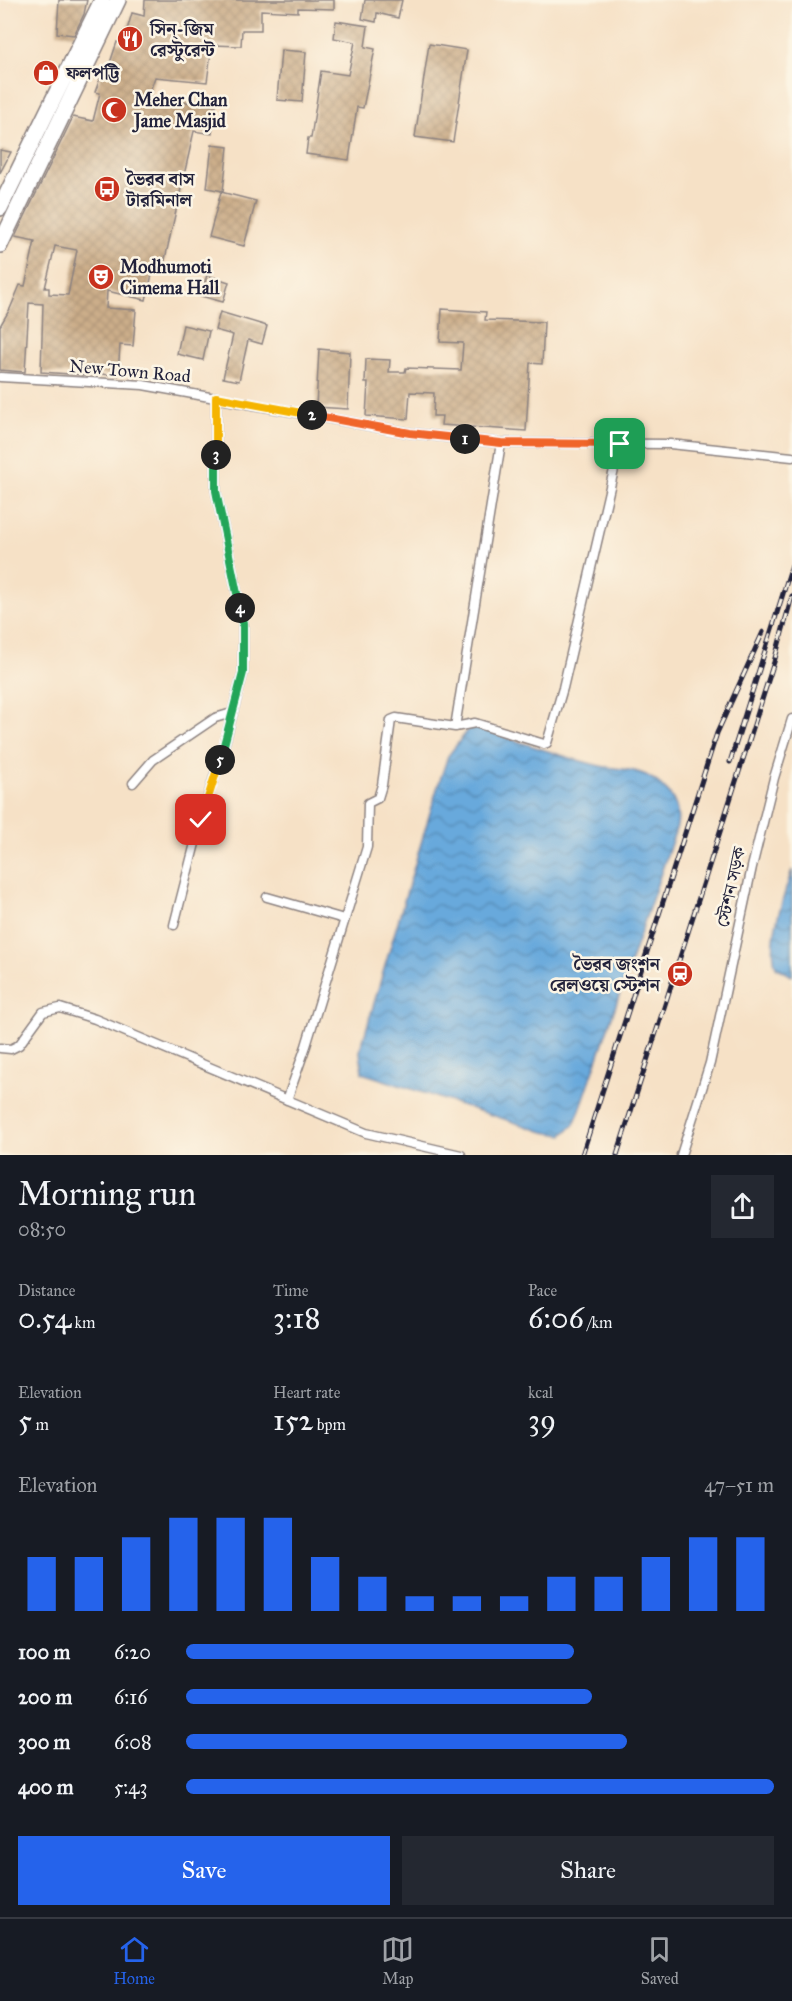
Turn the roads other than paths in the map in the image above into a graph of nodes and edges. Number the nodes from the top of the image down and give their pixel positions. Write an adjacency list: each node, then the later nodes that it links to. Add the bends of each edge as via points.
1 (102, 0): 3 (highway)
2 (118, 0): 4 (highway)
3 (0, 208)
4 (0, 245)
5 (0, 377): 6 (street, New Town Road, via 143,386)
6 (216, 397): 7 (street, New Town Road, via 410,433); 10 (street, via 216,491 243,623 243,673)
7 (501, 443): 8 (street, New Town Road); 12 (street)
8 (620, 444): 9 (street, New Town Road, via 670,444); 12 (street, via 547,743 471,722)
9 (792, 457)
10 (232, 712): 13 (street, via 215,718 153,760); 16 (street)
11 (792, 719): 20 (street, স্টেশন সড়ক, via 752,867 710,1063)
12 (455, 727): 15 (street, via 391,720 382,786 378,798 368,804 367,847)
13 (133, 783)
14 (267, 897): 15 (street)
15 (344, 919): 18 (street)
16 (174, 926)
17 (0, 1048): 18 (street, via 19,1045 43,1012 60,1008 95,1018)
18 (287, 1100): 19 (street, via 366,1133)
19 (460, 1155)
20 (681, 1155)

